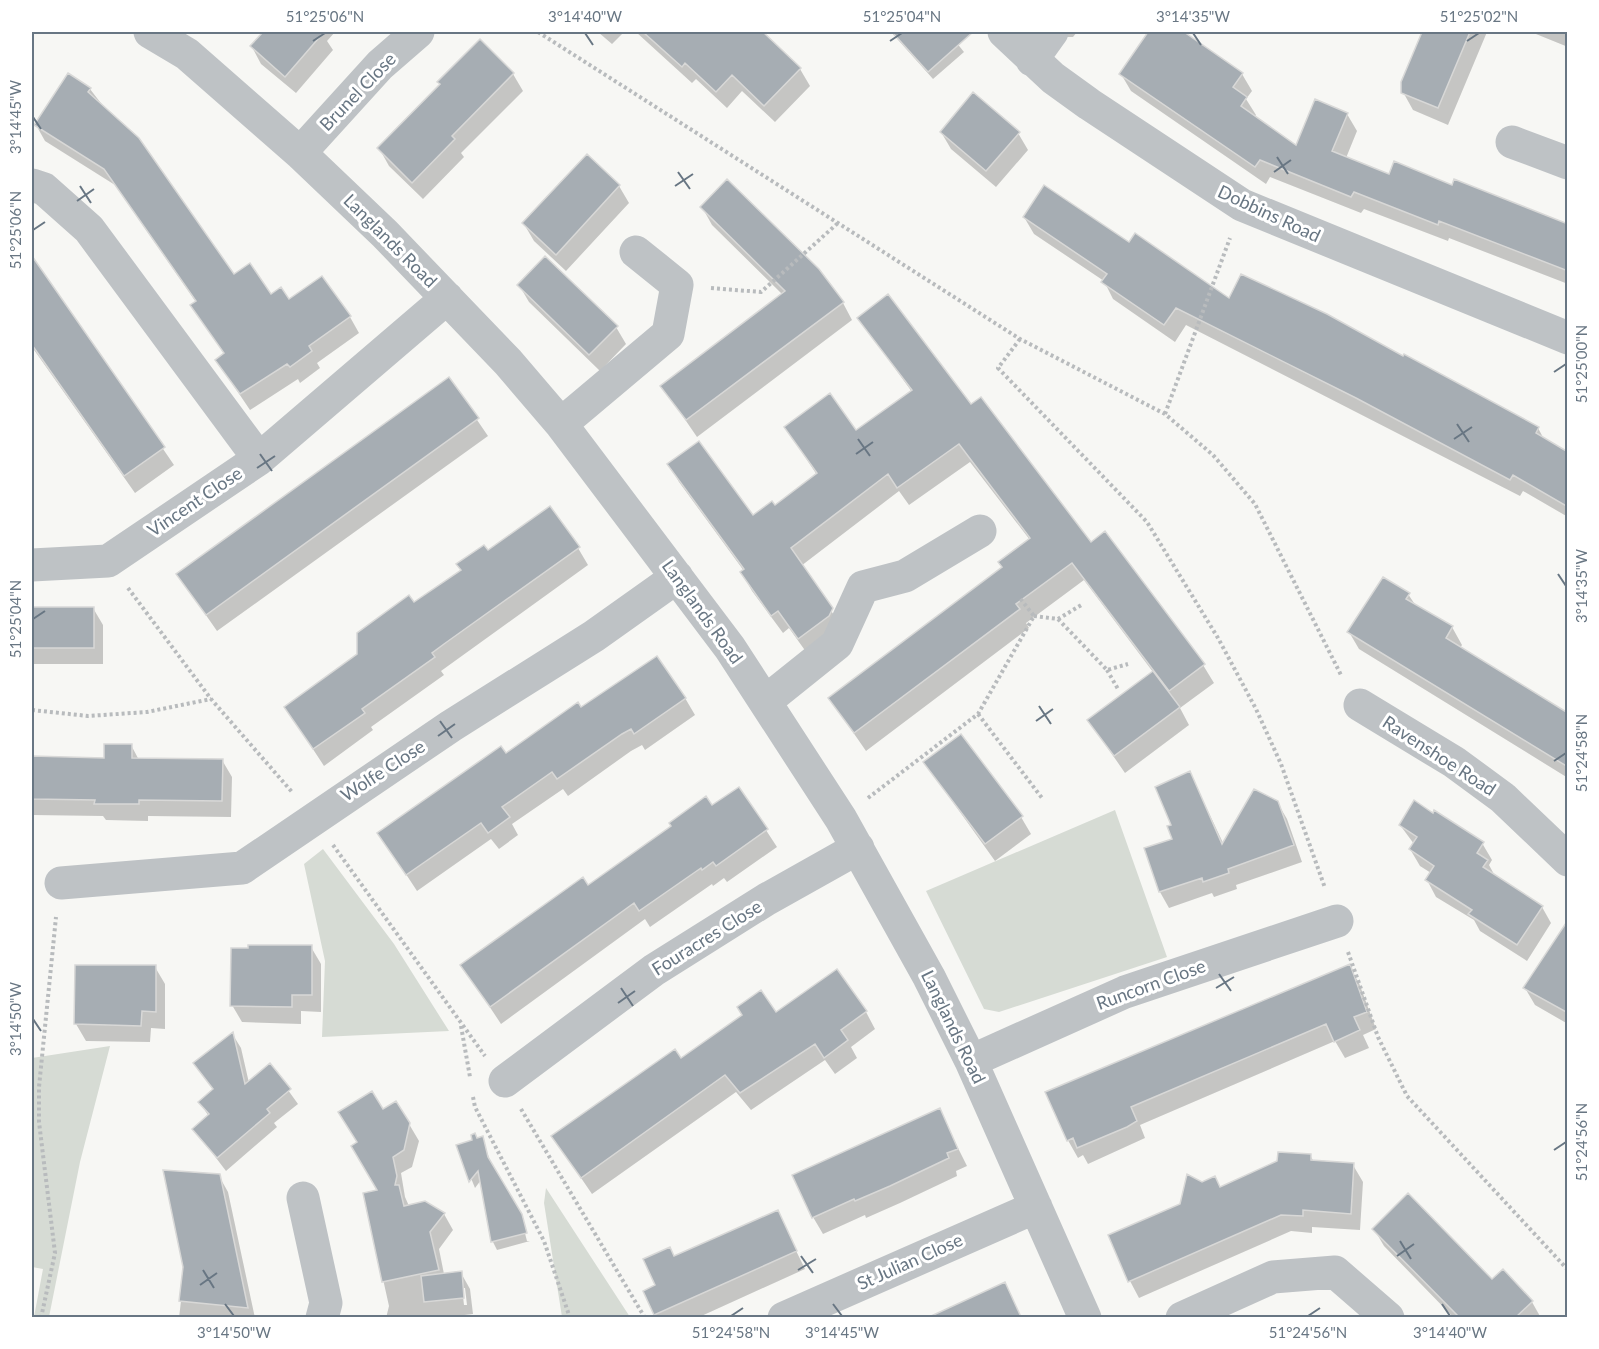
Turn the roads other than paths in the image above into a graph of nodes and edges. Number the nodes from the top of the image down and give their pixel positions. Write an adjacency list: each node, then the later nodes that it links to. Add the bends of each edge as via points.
1 (150, 32): 7 (street, Langlands Road, via 186,54)
2 (418, 32): 7 (street, Brunel Close, via 380,65)
3 (1004, 32): 5 (street, Dobbins Road)
4 (1052, 32): 5 (street)
5 (1032, 60): 12 (street, Dobbins Road, via 1089,104 1242,205)
6 (1512, 142): 8 (street)
7 (300, 153): 11 (street, Langlands Road)
8 (1568, 163)
9 (32, 185): 14 (street, via 44,189 89,229)
10 (636, 252): 13 (street, via 677,285 668,334)
11 (447, 298): 13 (street, Langlands Road); 14 (street, Vincent Close)
12 (1568, 338)
13 (561, 424): 17 (street, Langlands Road)
14 (259, 459): 16 (street, Vincent Close, via 108,561)
15 (980, 531): 18 (street, via 905,576 863,587 837,644)
16 (32, 565)
17 (677, 577): 18 (street, Langlands Road); 22 (street, Wolfe Close, via 242,868)
18 (766, 701): 20 (street, Langlands Road)
19 (1360, 705): 21 (street, Ravenshoe Road, via 1454,762 1503,798)
20 (858, 848): 24 (street, Langlands Road); 25 (street, Fouracres Close, via 654,970)
21 (1568, 860)
22 (61, 883)
23 (1337, 921): 24 (street, Runcorn Close, via 1125,992)
24 (970, 1060): 27 (street, Langlands Road)
25 (505, 1081)
26 (303, 1198): 28 (street, via 326,1303)
27 (1036, 1207): 29 (street, St Julian Close); 30 (street, Langlands Road)
28 (322, 1317)
29 (784, 1317)
30 (1085, 1317)
31 (1182, 1317): 32 (street, via 1273,1277 1335,1272)
32 (1388, 1317)

